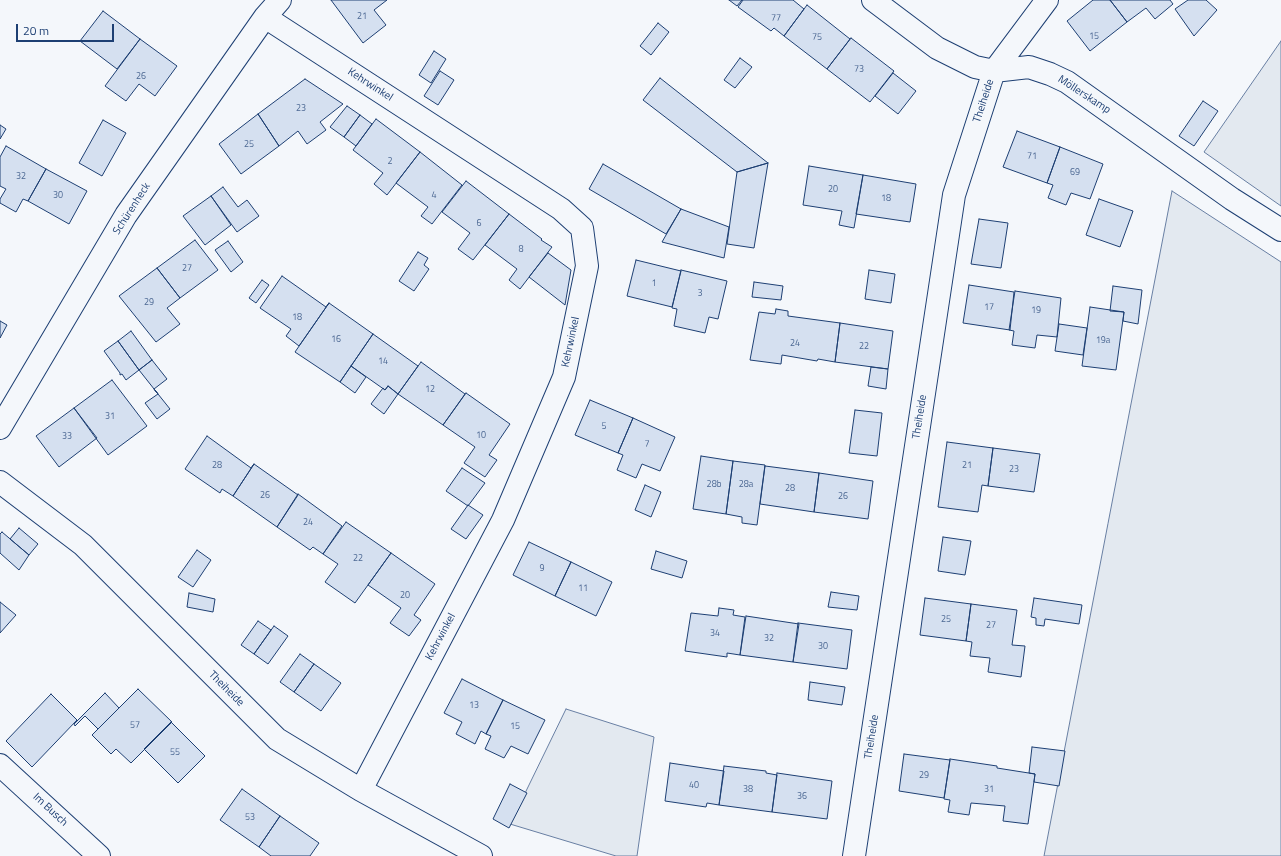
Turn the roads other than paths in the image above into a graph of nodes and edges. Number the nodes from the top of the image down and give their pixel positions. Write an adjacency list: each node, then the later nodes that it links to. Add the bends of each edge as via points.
1 (280, 0): 4 (street, Schürenheck)
2 (873, 0): 5 (street, Möllerskamp, via 937,48 975,67)
3 (1047, 0): 5 (street, Theiheide)
4 (265, 17): 7 (street, Schürenheck, via 126,215); 10 (street, Kehrwinkel, via 561,209 582,228 587,266 564,377 503,520)
5 (994, 71): 6 (street, Möllerskamp, via 1029,67 1067,82 1232,199); 13 (street, Theiheide, via 954,195)
6 (1281, 230)
7 (0, 428)
8 (0, 482): 10 (street, Theiheide, via 83,545 277,739)
9 (0, 765): 11 (street, Im Busch)
10 (361, 790): 12 (street, Theiheide)
11 (100, 856)
12 (481, 856)
13 (854, 856)

